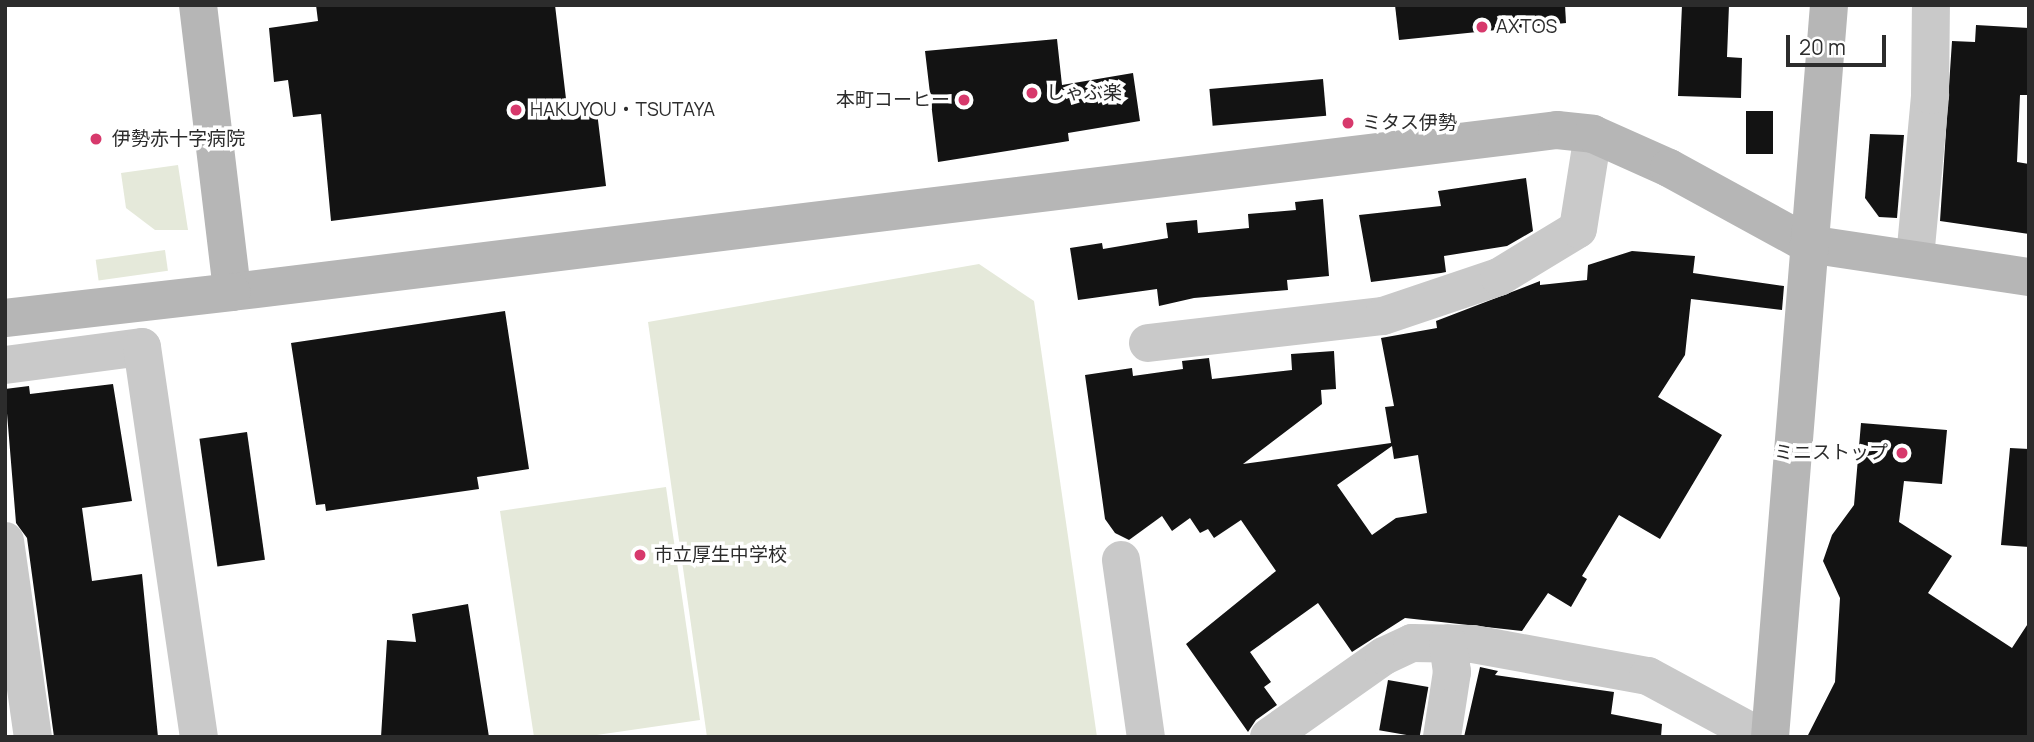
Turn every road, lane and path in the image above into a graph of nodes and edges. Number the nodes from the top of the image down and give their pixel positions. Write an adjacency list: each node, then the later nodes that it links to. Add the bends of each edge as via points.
1 (198, 5): 8 (street)
2 (1829, 5): 5 (street)
3 (1931, 5): 6 (street, via 1930,95)
4 (1593, 134): 5 (street, via 1670,168); 8 (street, via 1525,133); 10 (street, via 1578,229 1499,277 1383,316)
5 (1808, 244): 6 (street); 21 (street)
6 (1915, 258): 7 (street)
7 (2029, 277)
8 (232, 292): 9 (street)
9 (5, 318)
10 (1148, 343)
11 (5, 365): 16 (street, via 142,346)
12 (5, 541): 15 (street)
13 (1121, 560): 17 (street)
14 (1448, 643): 18 (street, via 1412,643 1384,656); 19 (street, via 1452,672); 20 (street, via 1648,676)
15 (33, 737)
16 (199, 737)
17 (1146, 737)
18 (1269, 737)
19 (1442, 737)
20 (1761, 737)
21 (1770, 737)

